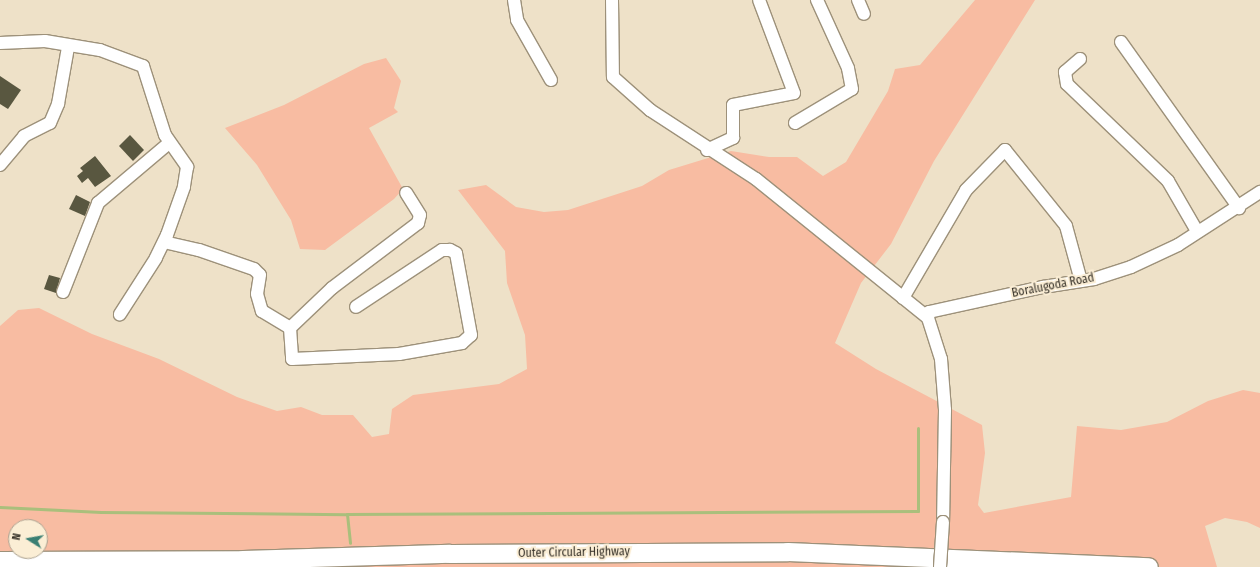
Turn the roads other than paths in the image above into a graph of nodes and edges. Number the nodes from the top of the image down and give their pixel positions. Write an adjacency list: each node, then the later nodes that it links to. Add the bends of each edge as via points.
1 (514, 0): 11 (street, via 517,20)
2 (612, 0): 14 (street, via 613,77 650,110)
3 (759, 0): 14 (street, via 794,93 733,105 732,138)
4 (817, 0): 12 (street, via 848,68 852,89)
5 (858, 0): 6 (street)
6 (864, 14)
7 (1120, 42): 18 (street)
8 (0, 43): 9 (street, via 45,41)
9 (68, 47): 13 (street, via 100,50 143,66); 15 (street, via 58,104 50,123 24,136)
10 (1080, 59): 19 (street, via 1065,72 1067,84 1168,181)
11 (551, 80)
12 (795, 123)
13 (169, 142): 20 (street, via 187,168 184,187); 22 (street, via 98,203)
14 (708, 150): 23 (street, via 756,180)
15 (0, 165)
16 (1260, 192): 18 (street, Boralugoda Road)
17 (406, 193): 27 (street, via 420,215 418,223 332,288)
18 (1239, 208): 19 (street, Boralugoda Road)
19 (1197, 231): 21 (street, Boralugoda Road, via 1178,245 1131,267)
20 (164, 242): 25 (street); 27 (street, via 198,250 254,269 260,275 258,294 262,311)
21 (1081, 281): 23 (street, via 1066,226 1005,150 966,190); 26 (street, Boralugoda Road, via 929,312)
22 (63, 292)
23 (903, 298): 26 (street)
24 (356, 307): 27 (street, via 442,250 450,250 456,254 471,335 462,343 399,354 299,360 292,359)
25 (120, 314)
26 (928, 318): 29 (street, bridge, via 940,359 945,410)
27 (290, 328)
28 (0, 562): 30 (highway, Outer Circular Highway, via 751,552)
29 (940, 567)
30 (1149, 567)

